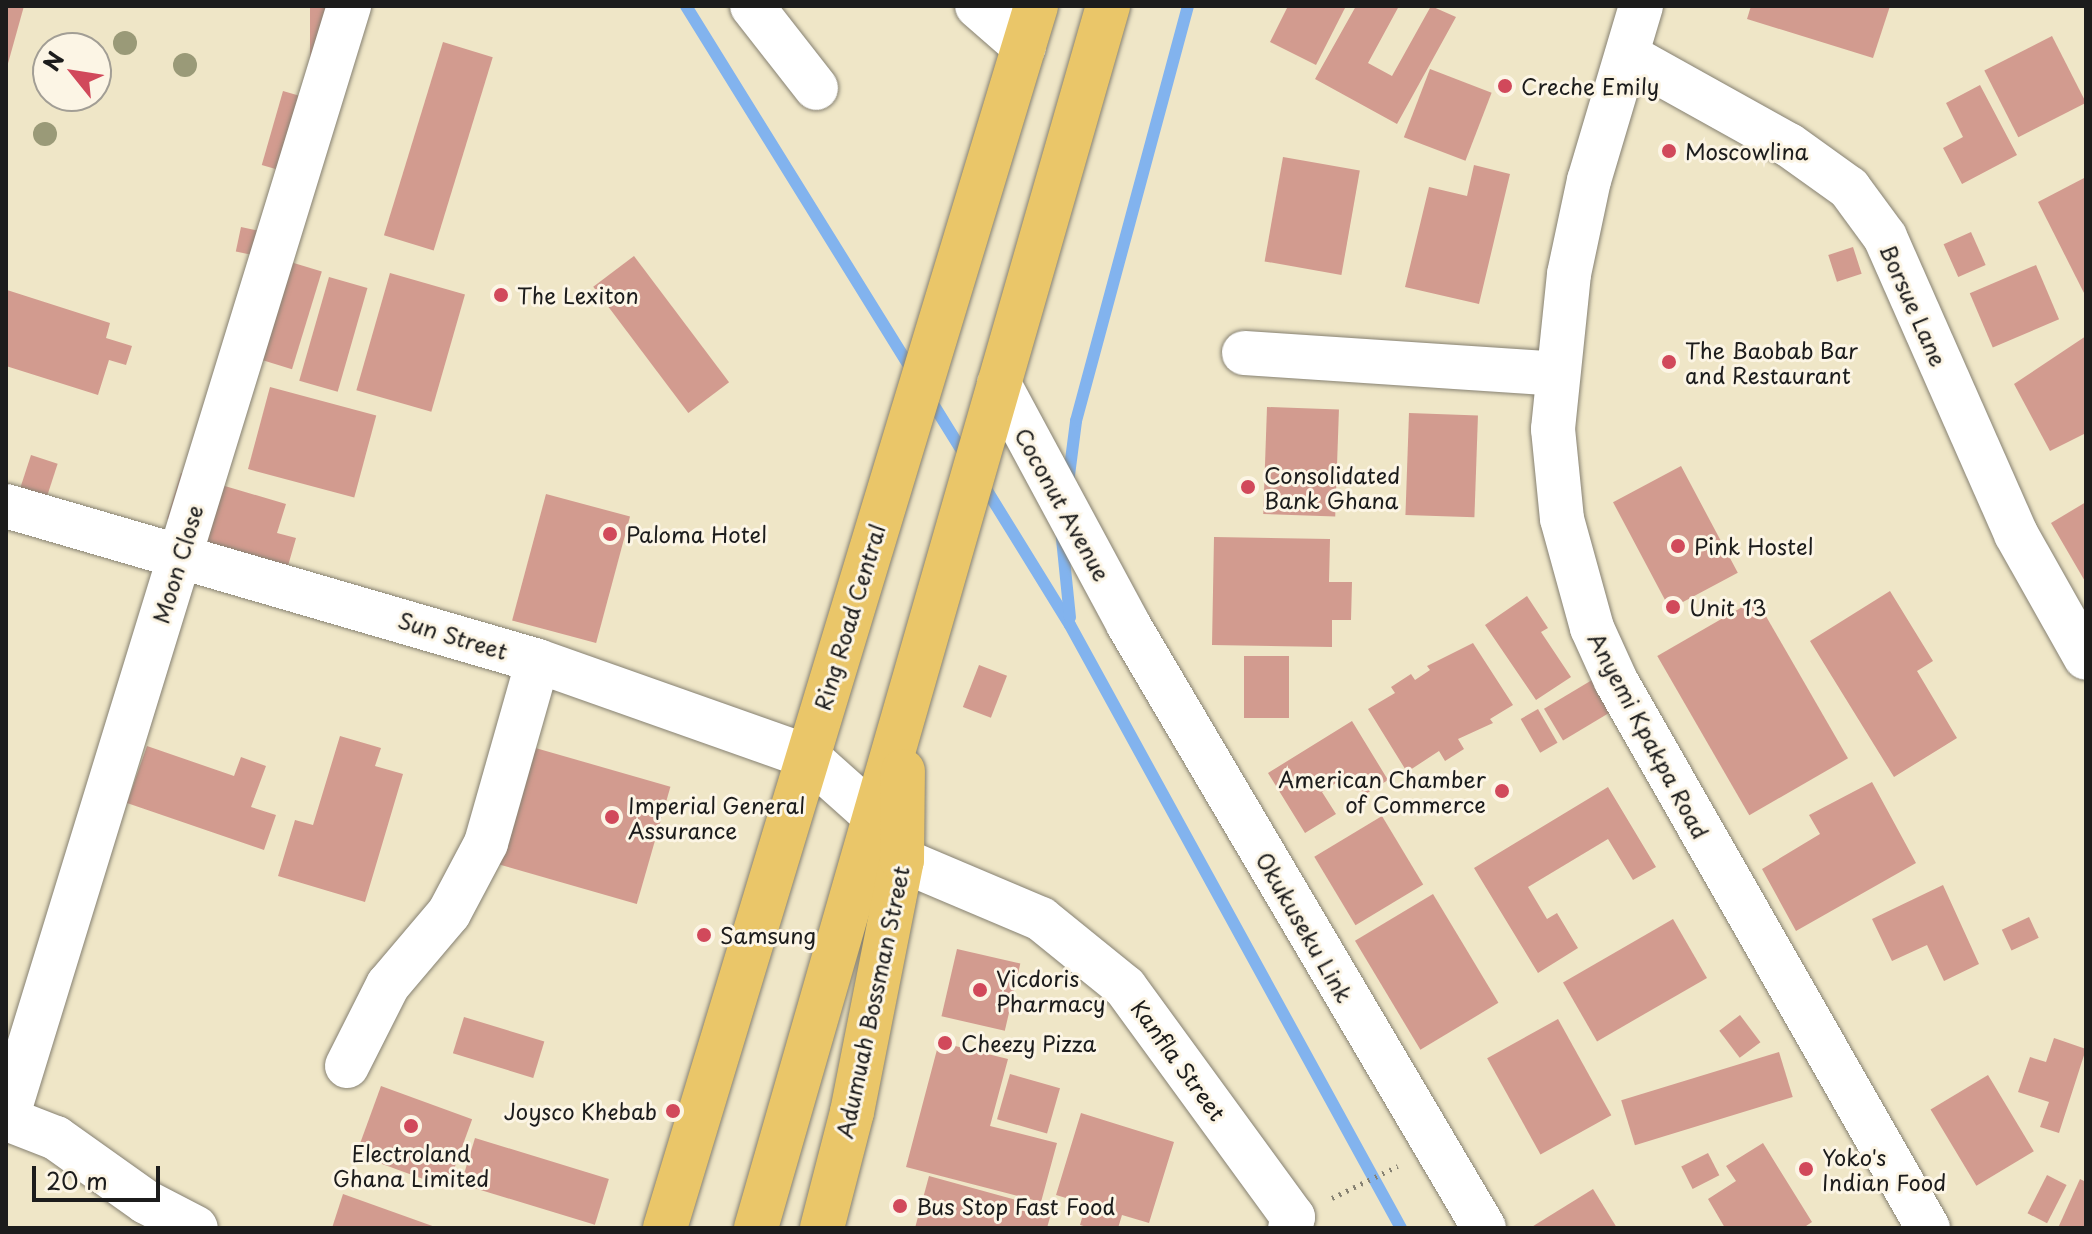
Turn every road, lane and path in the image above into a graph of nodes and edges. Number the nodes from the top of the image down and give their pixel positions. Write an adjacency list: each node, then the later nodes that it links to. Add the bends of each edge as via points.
1 (349, 6): 13 (street, Moon Close)
2 (752, 6): 8 (street)
3 (977, 6): 6 (street)
4 (1108, 6): 11 (main road)
5 (1641, 6): 7 (street, Anyemi Kpakpa Road)
6 (1030, 26): 18 (main road, Ring Road Central)
7 (1627, 55): 10 (street, Anyemi Kpakpa Road, via 1589,180 1569,274); 15 (street, Borsue Lane, via 1789,145 1849,188 1885,237 2016,534)
8 (816, 88)
9 (1244, 353): 10 (street)
10 (1557, 374): 30 (street, Anyemi Kpakpa Road, via 1553,429 1562,519 1592,628 1756,934)
11 (994, 401): 14 (street, Coconut Avenue, via 1037,460); 17 (main road)
12 (6, 506): 13 (street, Sun Street)
13 (180, 554): 16 (street, Sun Street); 22 (street, Moon Close)
14 (1128, 624): 29 (street, Okukuseku Link)
15 (2086, 658)
16 (538, 661): 18 (street, Sun Street); 21 (street, via 486,843 449,913 388,985)
17 (903, 726): 19 (main road); 20 (main road, Adumuah Bossman Street)
18 (807, 756): 19 (street, Sun Street); 26 (main road, Ring Road Central)
19 (874, 816): 27 (main road)
20 (902, 860): 24 (street, Kanfla Street, via 1041,919 1125,987 1293,1217); 28 (main road, Adumuah Bossman Street, via 852,1112)
21 (347, 1066)
22 (6, 1120): 25 (street, via 56,1138 146,1202)
23 (1401, 1165): 24 (path)
24 (1303, 1217)
25 (196, 1228)
26 (665, 1228)
27 (756, 1228)
28 (822, 1228)
29 (1484, 1228)
30 (1928, 1228)

